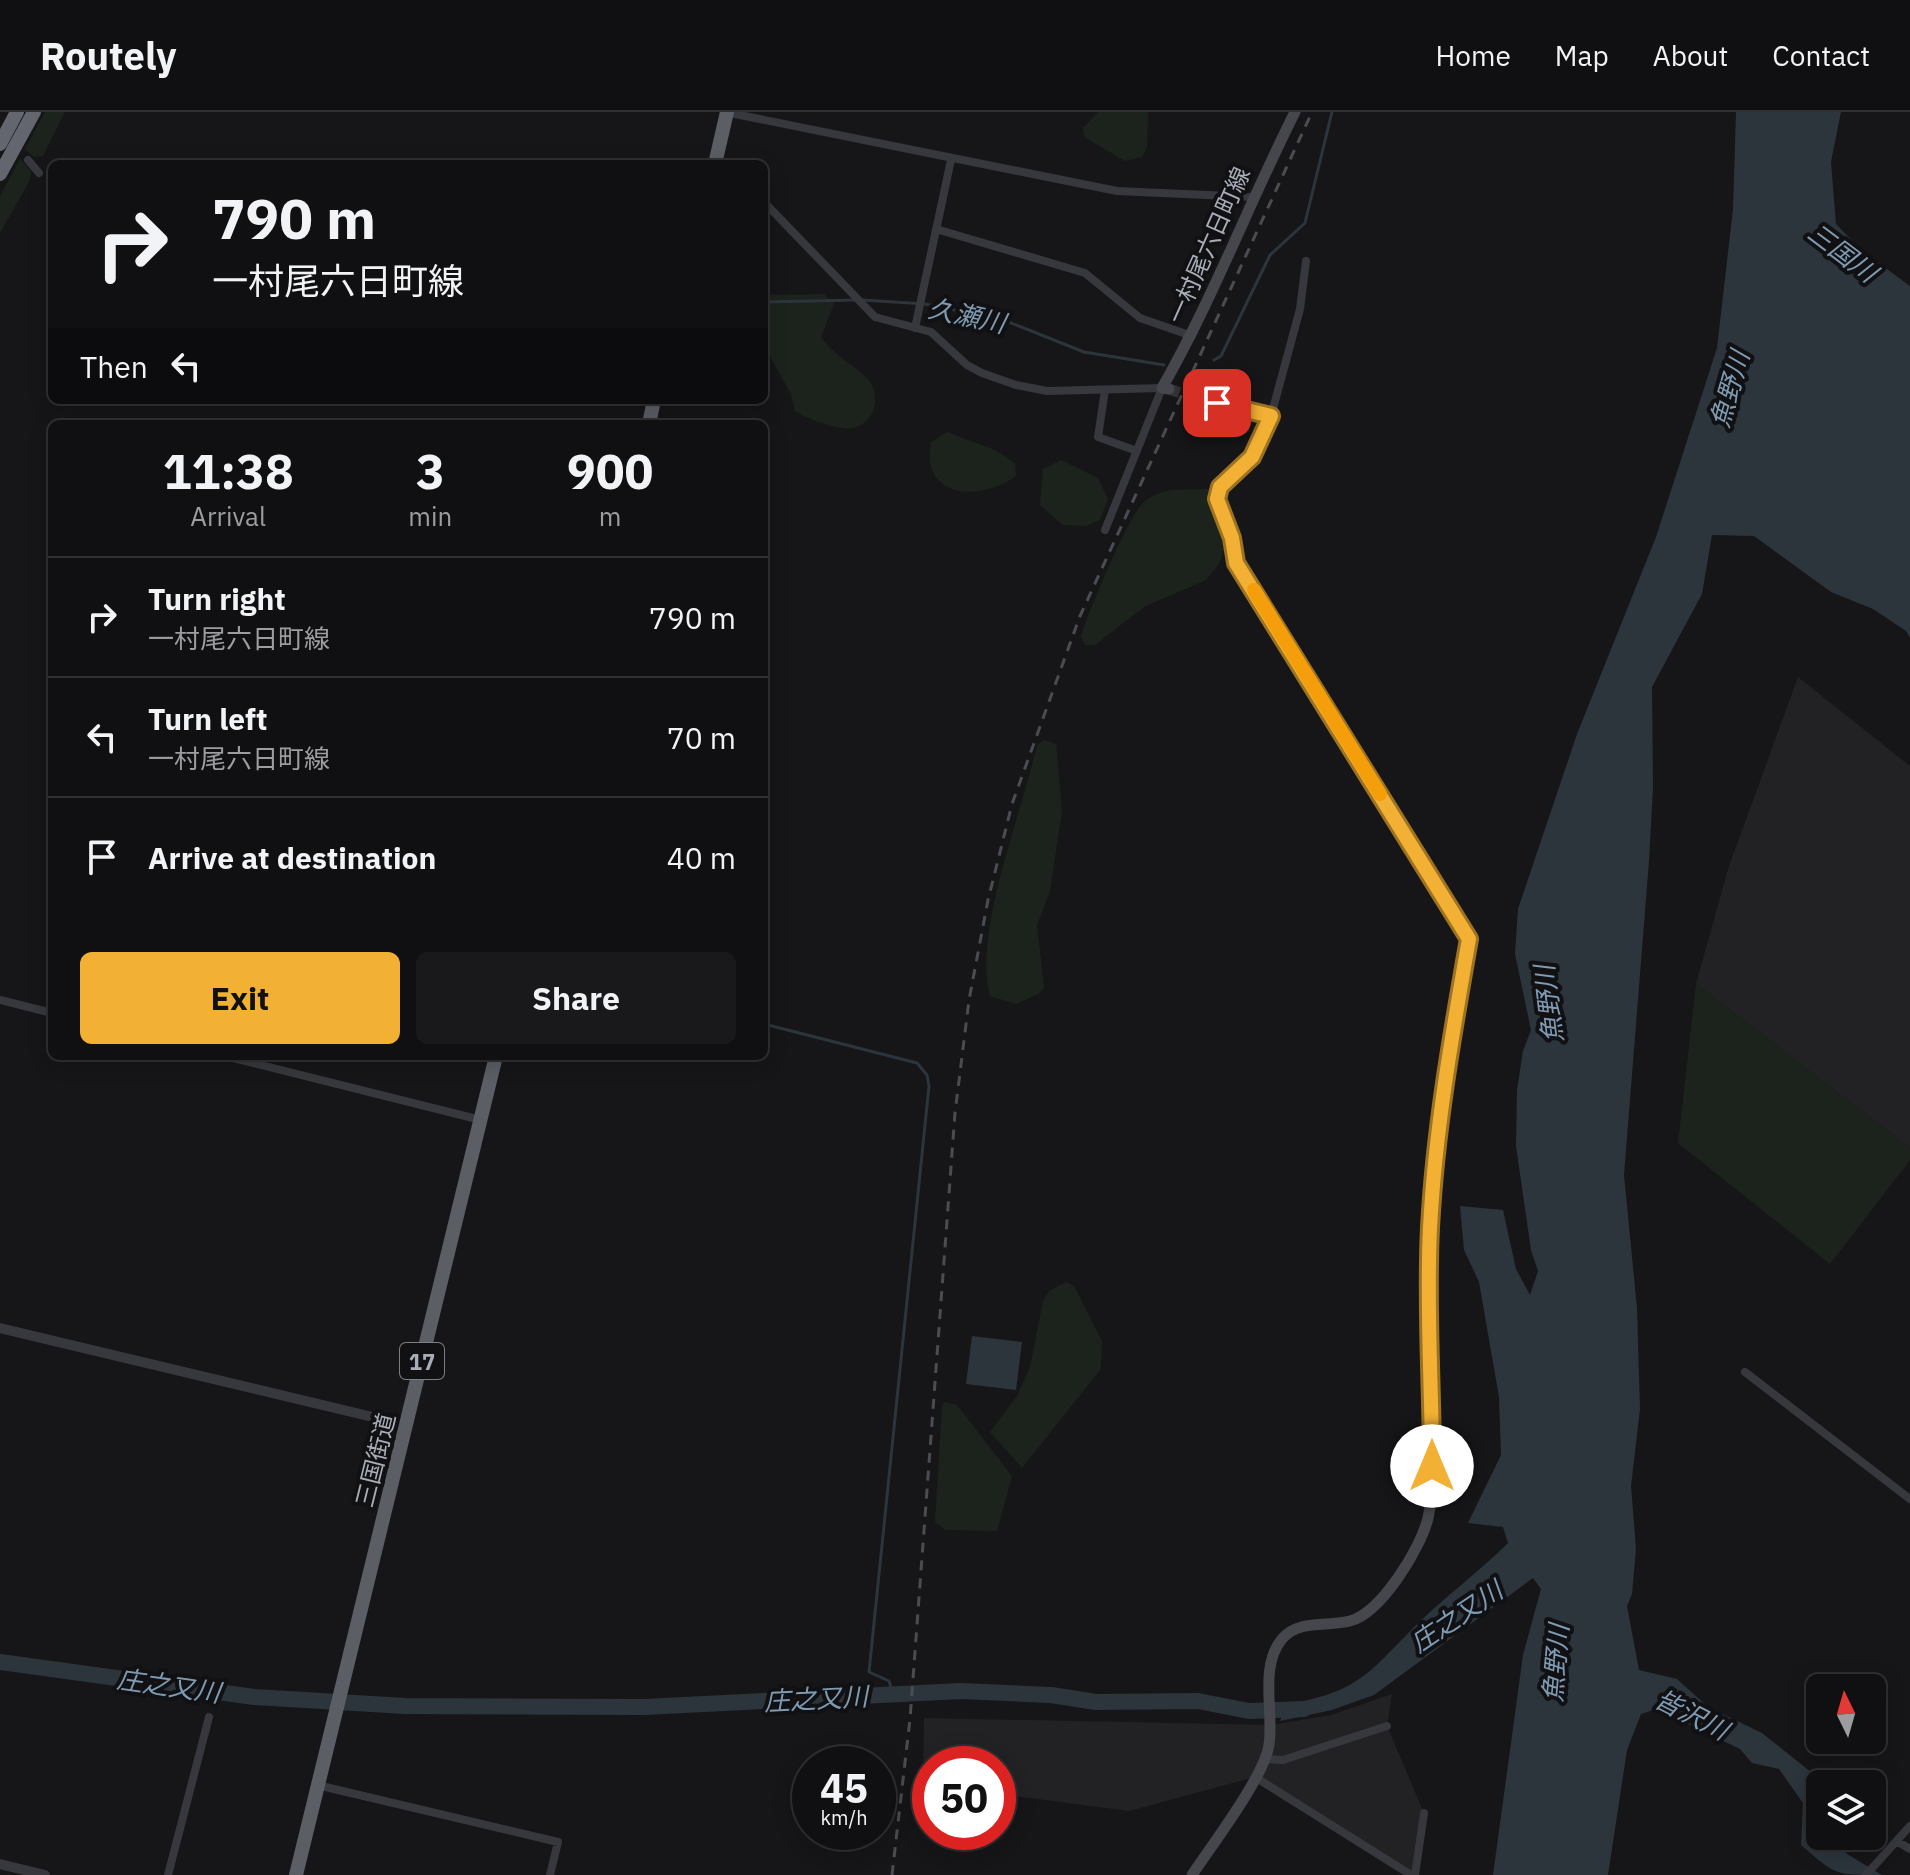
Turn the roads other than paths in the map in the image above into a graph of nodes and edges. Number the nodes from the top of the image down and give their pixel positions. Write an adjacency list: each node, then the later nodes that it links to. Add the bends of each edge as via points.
1 (17, 112): 5 (highway)
2 (34, 112): 10 (highway)
3 (726, 112): 7 (highway); 8 (street)
4 (1295, 112): 11 (main road, 一村尾六日町線)
5 (0, 144)
6 (28, 160): 9 (street)
7 (718, 160)
8 (951, 160): 11 (street, via 1117,191); 13 (street)
9 (39, 173)
10 (0, 174)
11 (1252, 197): 16 (main road, 一村尾六日町線)
12 (768, 206): 15 (street, via 867,309 885,321)
13 (936, 229): 15 (street); 16 (street, via 1085,273 1140,318)
14 (1306, 261): 20 (street, via 1300,309)
15 (915, 328): 18 (street, via 931,332 967,365 1016,385 1047,391)
16 (1192, 336): 17 (main road, 一村尾六日町線)
17 (1166, 388): 18 (street); 21 (street)
18 (1105, 390): 21 (street, via 1098,437)
19 (1189, 396): 20 (main road)
20 (1271, 416): 34 (main road, via 1252,457 1220,487 1217,499 1236,563 1469,939 1434,1174 1428,1520 1377,1605 1351,1621 1295,1627 1273,1653)
21 (1137, 451): 22 (street)
22 (1105, 530)
23 (0, 1000): 24 (street)
24 (48, 1012)
25 (241, 1060): 27 (street)
26 (495, 1060): 27 (highway, 三国街道 / 17)
27 (481, 1120): 30 (highway, 三国街道 / 17)
28 (0, 1328): 30 (street)
29 (1745, 1372): 31 (street)
30 (406, 1425): 36 (highway, 三国街道 / 17)
31 (1910, 1499)
32 (209, 1717): 43 (street)
33 (1387, 1726): 34 (street, via 1283,1760)
34 (1265, 1759): 35 (main road)
35 (1255, 1777): 46 (main road); 47 (street)
36 (317, 1785): 44 (highway, 三国街道 / 17); 45 (street, via 558,1842)
37 (1424, 1813): 47 (street)
38 (1910, 1826): 39 (street)
39 (1898, 1842): 40 (street); 48 (street)
40 (1910, 1849)
41 (0, 1864): 42 (street)
42 (40, 1874)
43 (168, 1875)
44 (296, 1875)
45 (550, 1875)
46 (1192, 1875)
47 (1413, 1875)
48 (1866, 1875)

